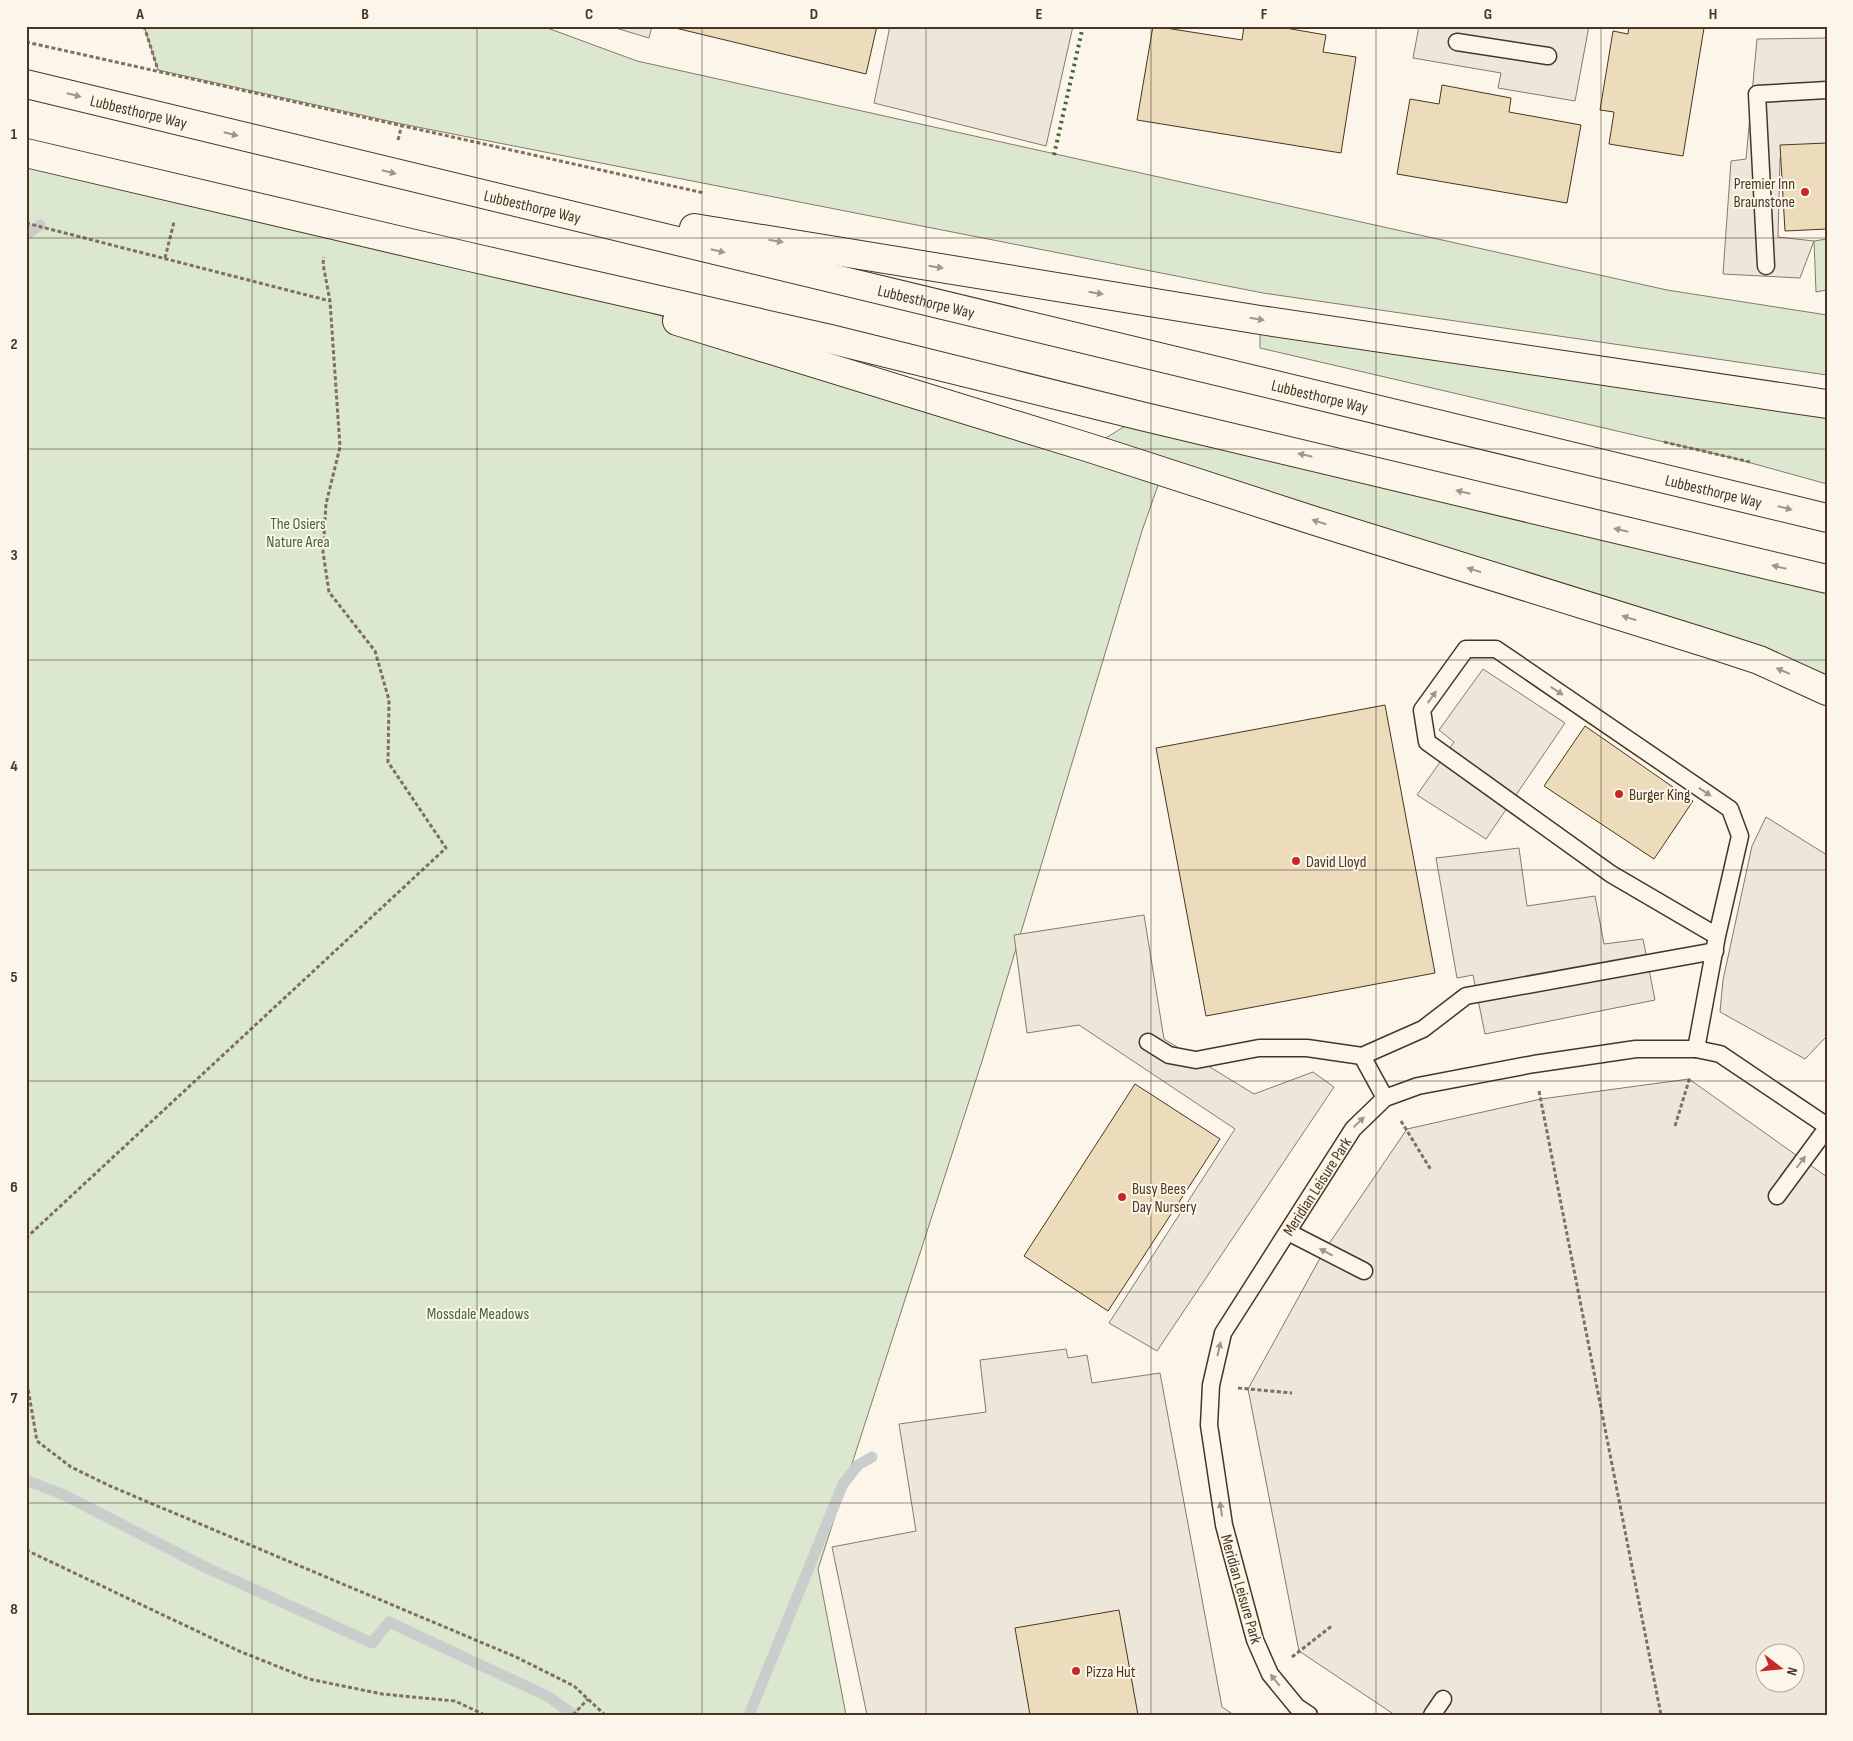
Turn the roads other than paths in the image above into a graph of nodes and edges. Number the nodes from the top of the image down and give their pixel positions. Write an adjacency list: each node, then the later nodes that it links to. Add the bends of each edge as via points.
1 (1456, 42): 2 (lane)
2 (1548, 56)
3 (26, 84): 6 (highway, Lubbesthorpe Way, one-way to 6)
4 (1827, 90): 8 (lane, via 1757,94)
5 (26, 152): 7 (highway)
6 (468, 192): 9 (highway, one-way to 9, via 1260,320); 10 (highway, Lubbesthorpe Way, one-way to 10)
7 (470, 257): 11 (highway, one-way to 7, via 830,338); 12 (highway, one-way to 7, via 1759,660 1702,641)
8 (1766, 266)
9 (1827, 404)
10 (1827, 518)
11 (1827, 579)
12 (1827, 691)
13 (1716, 944): 13 (lane, one-way to 13, via 1611,874 1427,742 1422,710 1466,649 1496,649 1730,809 1740,836); 15 (lane); 16 (lane, via 1466,996 1423,1029)
14 (1148, 1042): 16 (lane, via 1169,1055 1196,1060 1259,1048 1307,1048)
15 (1696, 1049): 17 (lane, Meridian Leisure Park, via 1636,1049 1534,1064 1418,1086); 18 (lane, Meridian Leisure Park, via 1720,1054)
16 (1362, 1056): 17 (lane)
17 (1385, 1098): 20 (lane, Meridian Leisure Park, one-way to 17, via 1353,1129)
18 (1827, 1127): 19 (lane, one-way to 18)
19 (1777, 1196)
20 (1288, 1232): 21 (lane, one-way to 20); 23 (lane, Meridian Leisure Park, one-way to 20, via 1270,1674 1255,1640 1224,1525 1209,1425 1211,1385 1223,1333)
21 (1364, 1272)
22 (1443, 1699): 24 (lane)
23 (1309, 1715)
24 (1432, 1715)

